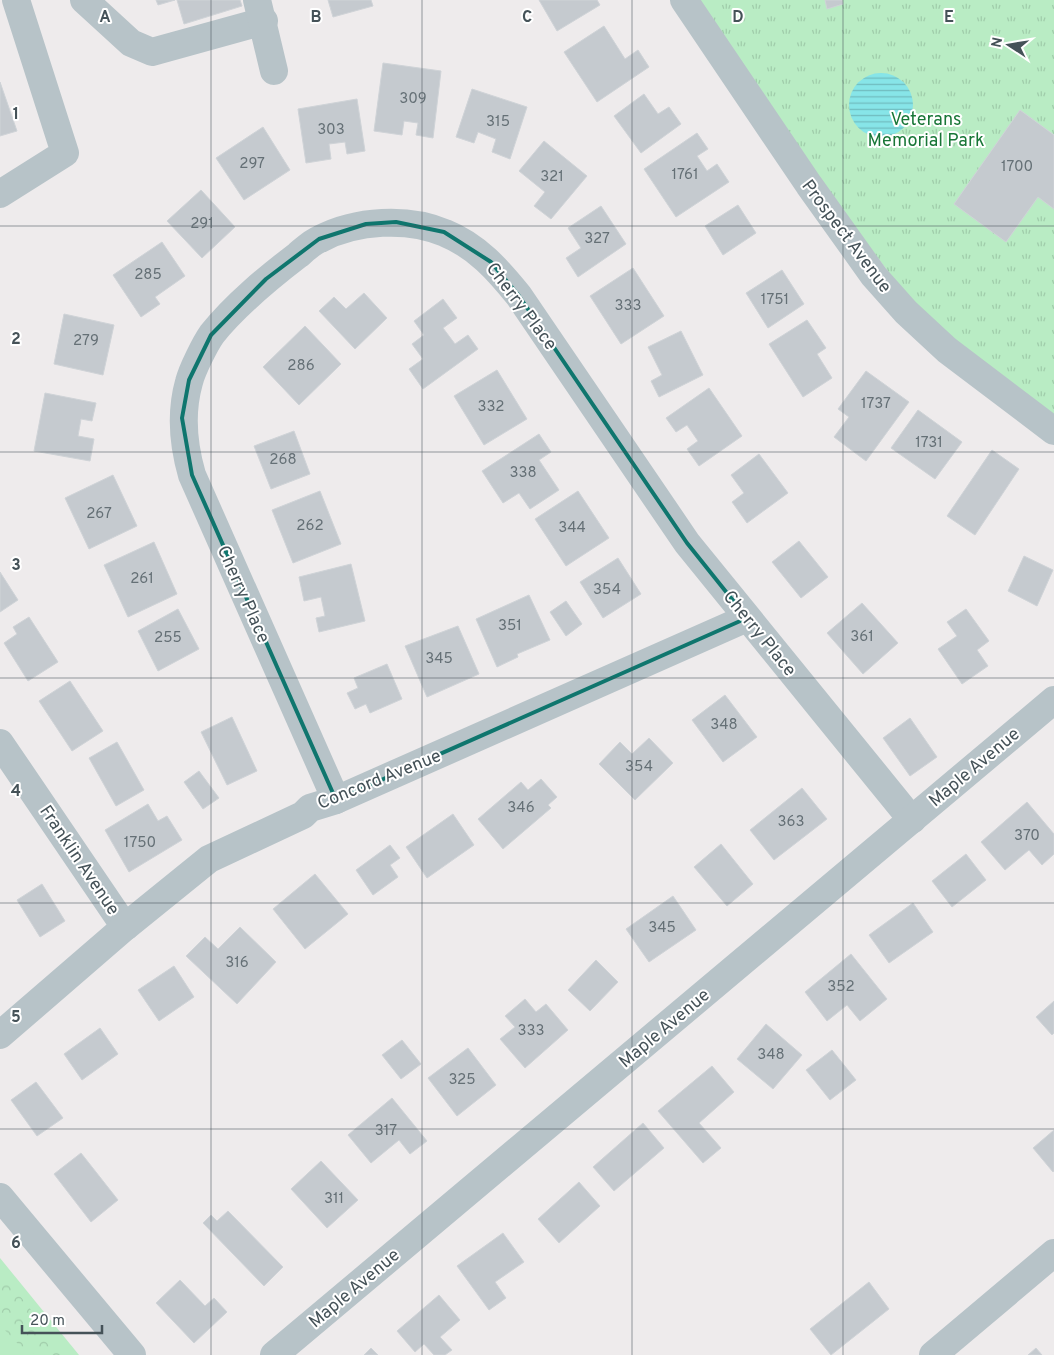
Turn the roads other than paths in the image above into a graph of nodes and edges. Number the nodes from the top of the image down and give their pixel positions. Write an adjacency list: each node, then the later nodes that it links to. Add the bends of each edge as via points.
1 (16, 0): 6 (street, via 65,153)
2 (84, 0): 4 (street, via 131,44 152,52)
3 (684, 0): 7 (street, Prospect Avenue, via 874,276 906,312 947,350)
4 (260, 11): 5 (street)
5 (274, 71)
6 (0, 194)
7 (1053, 428)
8 (747, 618): 11 (street, Concord Avenue); 11 (street, Cherry Place, via 688,543 519,296 492,262 444,232 396,222 366,224 319,239 266,279 211,335 189,380 182,418 192,475); 12 (street, Cherry Place)
9 (1054, 700): 12 (street, Maple Avenue)
10 (0, 743): 13 (street, Franklin Avenue)
11 (336, 800): 13 (street, Concord Avenue, via 310,808 303,815 209,859)
12 (912, 820): 18 (street, Maple Avenue)
13 (125, 927): 14 (street, Concord Avenue)
14 (0, 1035)
15 (0, 1197): 17 (street)
16 (1054, 1253): 19 (street)
17 (132, 1355)
18 (274, 1355)
19 (933, 1355)

